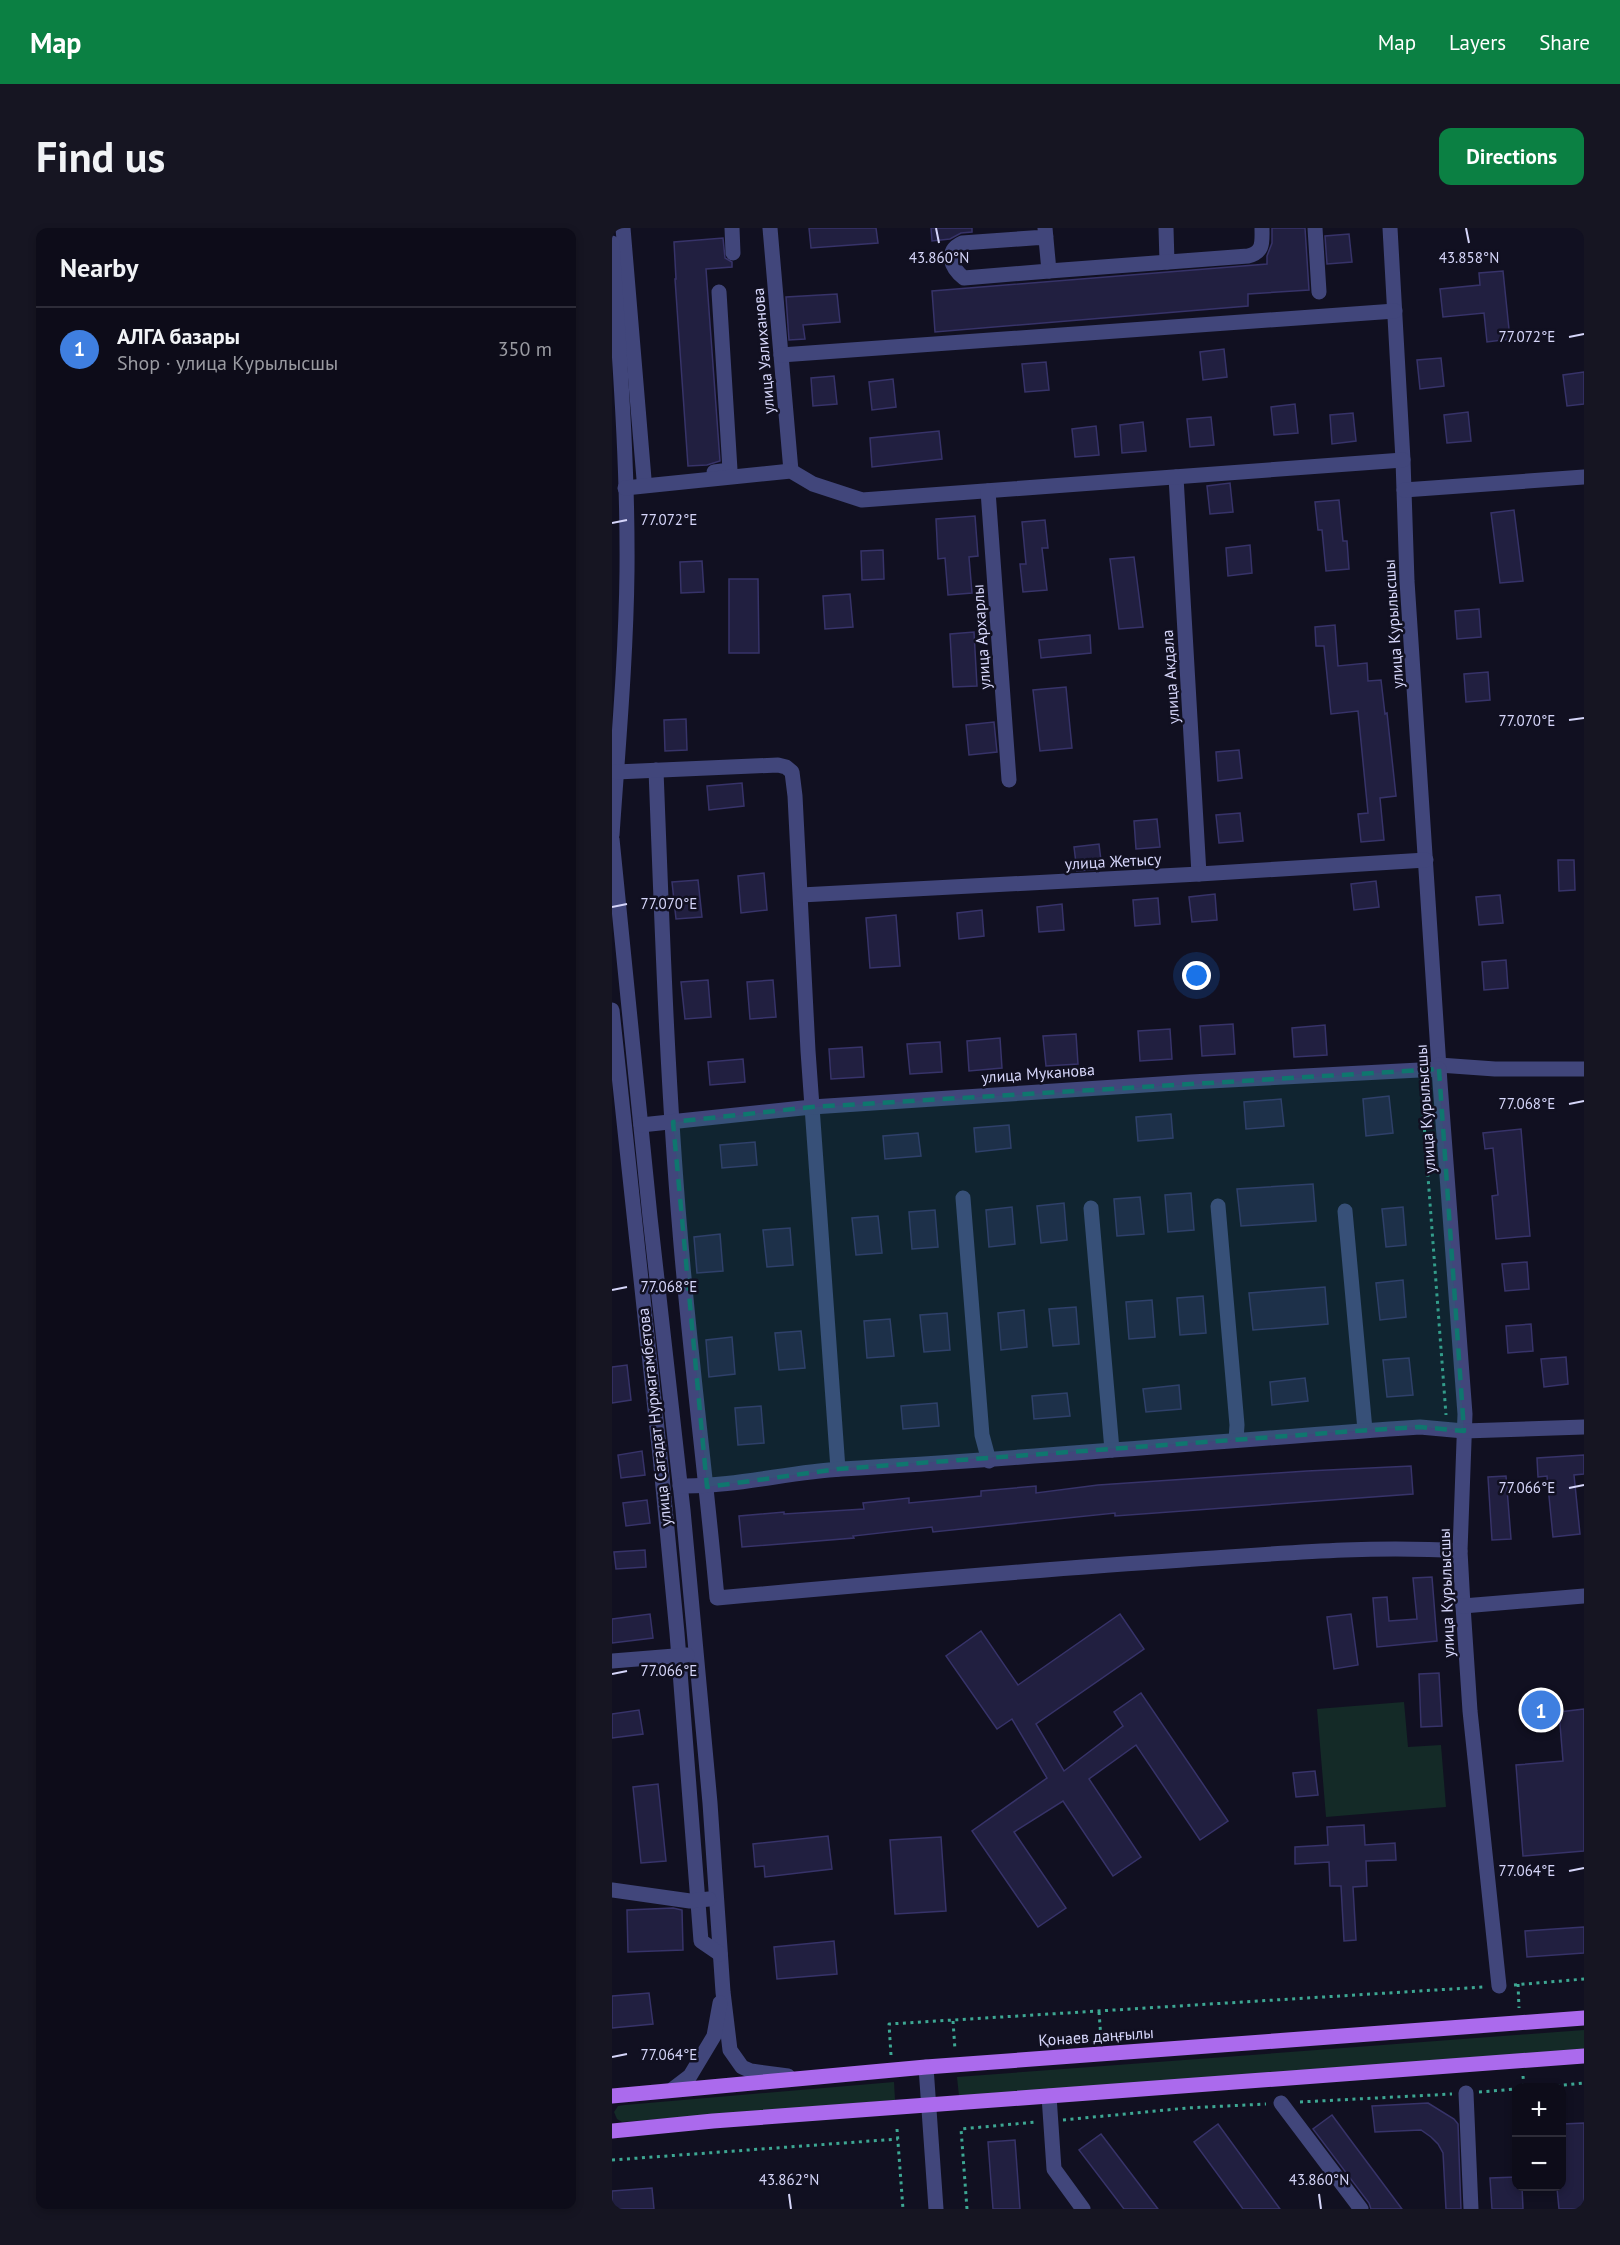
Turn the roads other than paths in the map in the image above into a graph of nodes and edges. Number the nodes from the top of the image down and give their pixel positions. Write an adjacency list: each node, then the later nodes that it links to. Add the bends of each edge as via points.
1 (623, 228): 21 (street)
2 (732, 228): 10 (street)
3 (770, 228): 16 (street, улица Уалиханова)
4 (1166, 228): 11 (street)
5 (1262, 228): 11 (street, via 1263,244 1255,255)
6 (1315, 228): 14 (street)
7 (1390, 228): 15 (street, улица Курылысшы)
8 (1046, 232): 12 (street); 12 (street, via 962,243 955,246 951,265 964,278)
9 (612, 243): 22 (street, улица Сагадат Нурмагамбетова)
10 (733, 253)
11 (1167, 262): 12 (street)
12 (1049, 271)
13 (719, 292): 21 (street, via 730,470)
14 (1319, 292)
15 (1395, 311): 16 (street); 17 (street, улица Курылысшы)
16 (781, 355): 18 (street, улица Уалиханова)
17 (1403, 460): 19 (street); 23 (street, улица Курылысшы)
18 (791, 471): 22 (street); 24 (street, via 813,484 862,500)
19 (1176, 477): 24 (street); 30 (street, улица Акдала)
20 (1584, 477): 23 (street)
21 (644, 479): 22 (street)
22 (625, 484): 26 (street, улица Сагадат Нурмагамбетова, via 626,621)
23 (1404, 490): 29 (street, улица Курылысшы)
24 (988, 491): 27 (street, улица Архарлы)
25 (656, 770): 26 (street); 31 (street, via 778,765 792,772); 36 (street)
26 (616, 772): 28 (street, улица Сагадат Нурмагамбетова)
27 (1009, 780)
28 (612, 840): 37 (street, улица Сагадат Нурмагамбетова)
29 (1426, 860): 30 (street, улица Жетысу); 33 (street, улица Курылысшы)
30 (1199, 874): 31 (street, улица Жетысу)
31 (801, 895): 35 (street)
32 (612, 1010): 55 (street)
33 (1439, 1067): 34 (street, улица Муканова); 35 (street, улица Муканова); 44 (street, улица Курылысшы)
34 (1584, 1069)
35 (812, 1107): 36 (street, улица Муканова); 48 (street)
36 (673, 1122): 37 (street, улица Муканова); 50 (street, via 680,1232)
37 (641, 1125): 49 (street, улица Сагадат Нурмагамбетова)
38 (963, 1198): 47 (street, via 982,1435)
39 (1218, 1206): 45 (street)
40 (1091, 1208): 46 (street)
41 (1345, 1211): 43 (street)
42 (1584, 1427): 44 (street)
43 (1365, 1430): 44 (street, via 1420,1426); 45 (street)
44 (1464, 1431): 51 (street, улица Курылысшы)
45 (1236, 1440): 46 (street)
46 (1112, 1450): 47 (street)
47 (989, 1461): 48 (street)
48 (838, 1469): 50 (street)
49 (680, 1486): 50 (street); 54 (street, улица Сагадат Нурмагамбетова)
50 (707, 1487): 51 (street, via 717,1598 1310,1552 1406,1548)
51 (1460, 1551): 53 (street, улица Курылысшы)
52 (1584, 1596): 53 (street)
53 (1463, 1606): 61 (street, улица Курылысшы)
54 (696, 1654): 55 (street); 58 (street, улица Сагадат Нурмагамбетова)
55 (679, 1656): 56 (street); 59 (street)
56 (612, 1661)
57 (612, 1890): 59 (street)
58 (718, 1898): 59 (street); 60 (street, улица Сагадат Нурмагамбетова)
59 (698, 1900): 60 (street, via 701,1941)
60 (720, 1954): 62 (street, улица Сагадат Нурмагамбетова)
61 (1499, 1986)
62 (723, 1992): 66 (street, улица Сагадат Нурмагамбетова, via 730,2050 742,2067); 67 (street, улица Сагадат Нурмагамбетова, via 714,2036 690,2076)
63 (1584, 2018): 65 (main road, Қонаев даңғылы)
64 (1584, 2056): 70 (main road)
65 (926, 2067): 66 (main road, Қонаев даңғылы); 72 (street)
66 (807, 2078): 67 (main road, Қонаев даңғылы)
67 (673, 2089): 69 (main road, Қонаев даңғылы)
68 (1466, 2093): 77 (street)
69 (613, 2096)
70 (1049, 2096): 72 (main road); 75 (street, via 1054,2169)
71 (1281, 2103): 76 (street)
72 (928, 2105): 73 (main road); 74 (street)
73 (614, 2130)
74 (936, 2209)
75 (1083, 2209)
76 (1361, 2209)
77 (1471, 2209)

